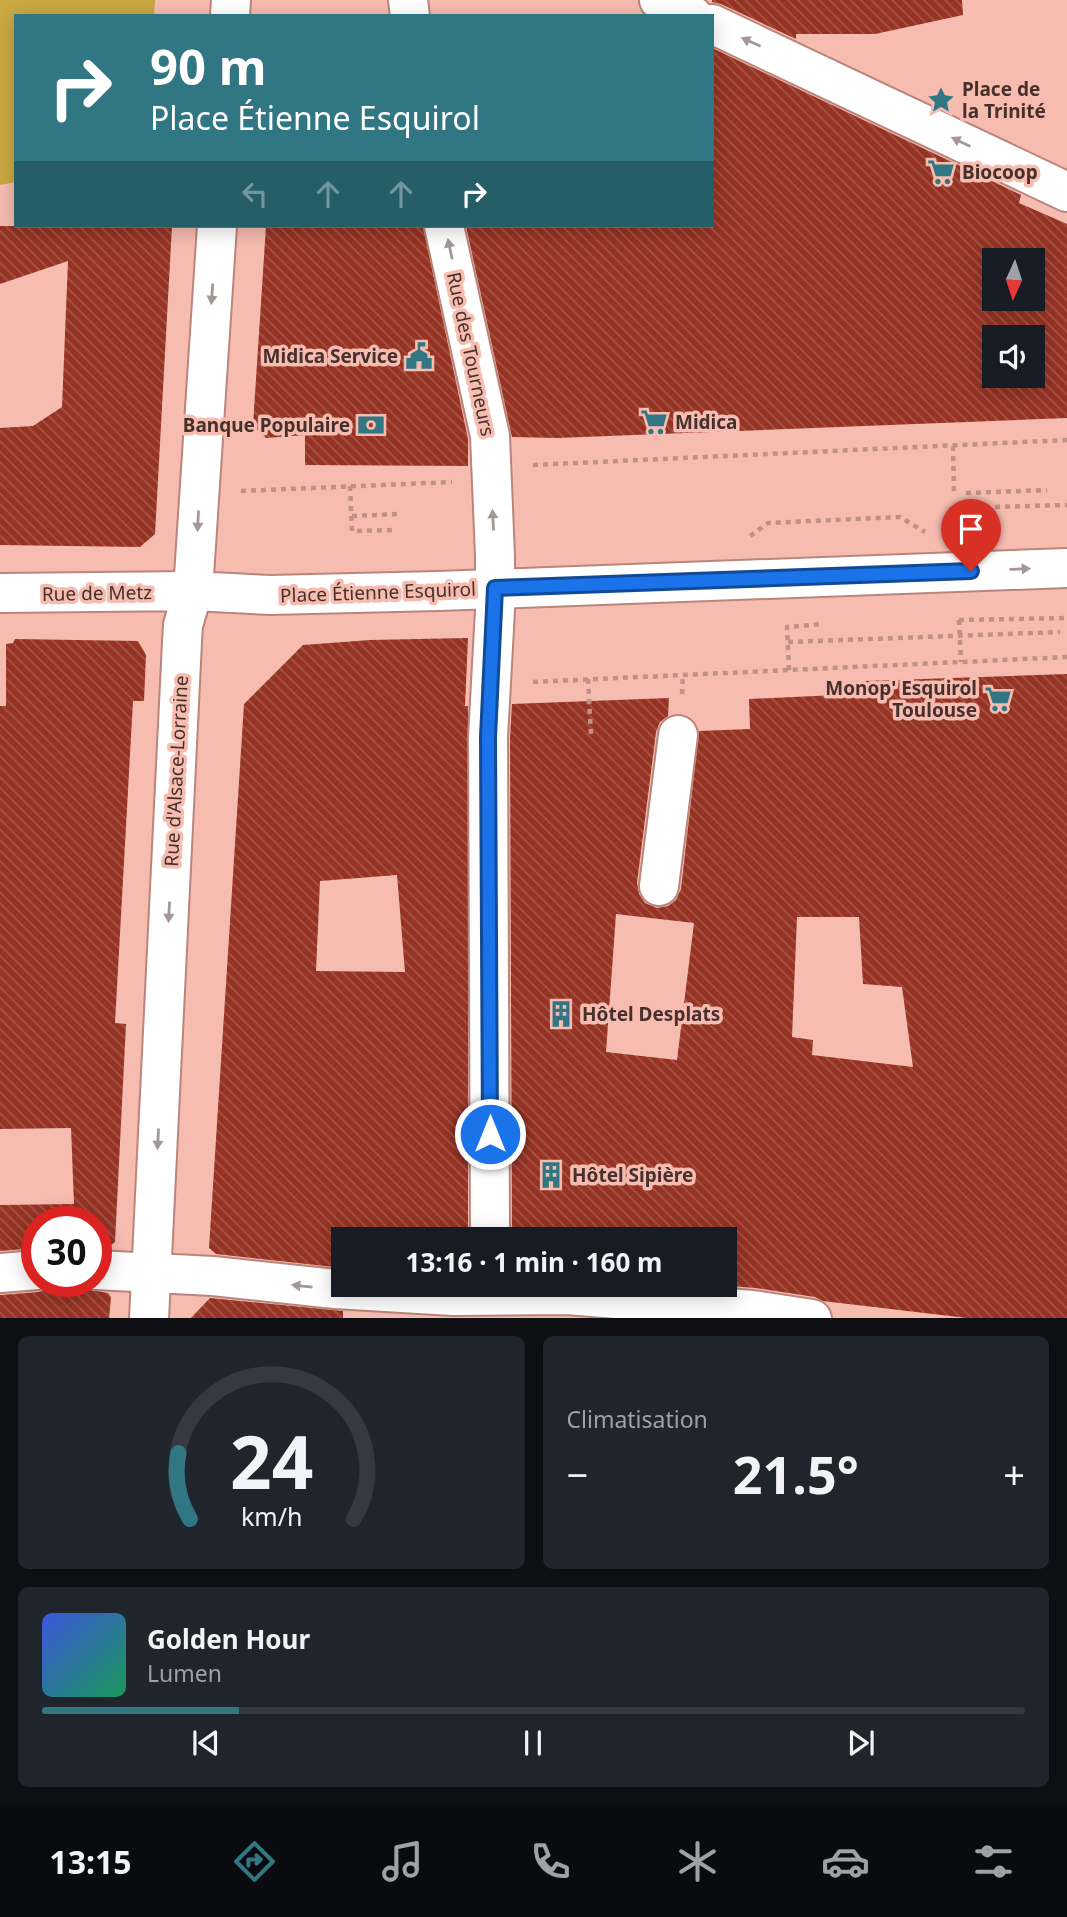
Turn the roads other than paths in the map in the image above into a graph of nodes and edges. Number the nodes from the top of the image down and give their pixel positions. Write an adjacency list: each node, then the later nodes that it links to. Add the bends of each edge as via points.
1 (659, 0): 2 (street)
2 (689, 14)
3 (714, 25): 4 (street, one-way to 3)
4 (1067, 192)
5 (217, 228): 9 (street, Rue d'Alsace-Lorraine, one-way to 9)
6 (444, 228): 8 (street, Rue des Tourneurs, one-way to 6, via 490,436)
7 (1067, 568): 8 (street, Place Étienne Esquirol, one-way to 7)
8 (495, 588): 9 (street, Place Étienne Esquirol, via 270,595); 13 (street, Rue des Tourneurs, via 488,737)
9 (193, 591): 10 (street, Rue de Metz); 16 (street, Rue d'Alsace-Lorraine, one-way to 16, via 183,625)
10 (0, 593)
11 (678, 735): 12 (street)
12 (659, 886)
13 (490, 1227)
14 (21, 1271): 17 (street)
15 (112, 1271): 16 (street)
16 (152, 1272): 18 (street, one-way to 16); 19 (street, Rue d'Alsace-Lorraine)
17 (0, 1273)
18 (493, 1299): 20 (street, via 568,1295)
19 (149, 1318)
20 (812, 1318)

